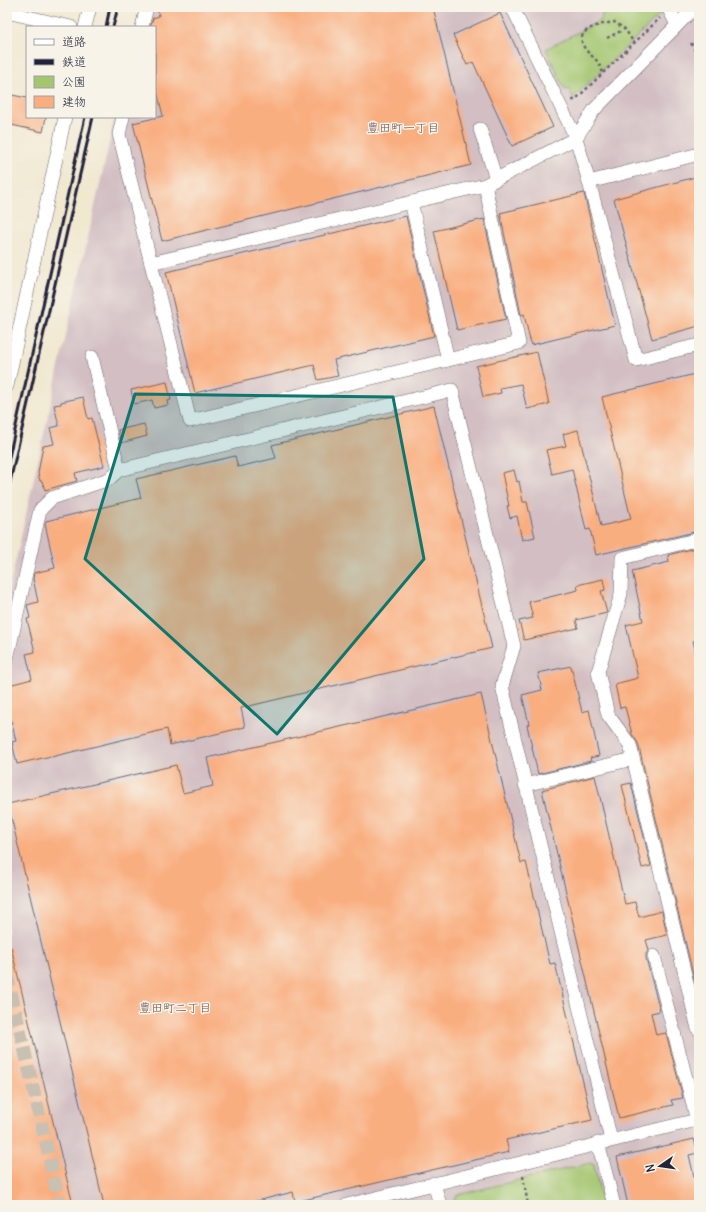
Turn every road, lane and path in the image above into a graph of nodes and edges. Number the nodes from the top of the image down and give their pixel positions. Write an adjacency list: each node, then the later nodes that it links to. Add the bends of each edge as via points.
1 (90, 7): 9 (street)
2 (147, 7): 10 (street)
3 (510, 7): 21 (street)
4 (695, 7): 7 (street)
5 (7, 12): 8 (street)
6 (664, 12): 7 (street); 13 (path)
7 (678, 24): 21 (street, via 594,110)
8 (67, 26)
9 (84, 26)
10 (142, 26)
11 (626, 29): 12 (path); 13 (path); 16 (path, via 614,22 590,28 584,33 583,45)
12 (607, 38)
13 (634, 43): 16 (path)
14 (691, 43): 15 (path)
15 (699, 59)
16 (603, 72): 17 (path, via 575,100)
17 (570, 96)
18 (65, 118): 29 (street)
19 (123, 118): 26 (street, via 119,134)
20 (480, 129): 23 (street)
21 (576, 138): 23 (street); 24 (street)
22 (699, 154): 24 (street)
23 (490, 182): 25 (street); 30 (street, via 519,342)
24 (589, 182): 27 (street, via 636,360)
25 (411, 202): 26 (street); 30 (street)
26 (151, 263): 30 (street, via 190,422)
27 (699, 345)
28 (92, 357): 32 (street)
29 (10, 358): 31 (street)
30 (448, 360)
31 (7, 386)
32 (119, 470): 34 (street, via 109,479 52,498 40,510); 36 (street, via 452,390 514,646 502,686)
33 (699, 539): 35 (street, via 622,558 621,594 598,672 608,715 630,745)
34 (7, 659)
35 (633, 759): 36 (street); 38 (street)
36 (525, 785): 39 (street)
37 (654, 956): 39 (street, via 697,1120)
38 (698, 1029)
39 (611, 1140): 40 (street)
40 (598, 1143): 42 (street); 46 (street)
41 (530, 1174): 45 (path, via 523,1176)
42 (434, 1184): 43 (street); 44 (street)
43 (347, 1205)
44 (440, 1205)
45 (528, 1205)
46 (614, 1205)

